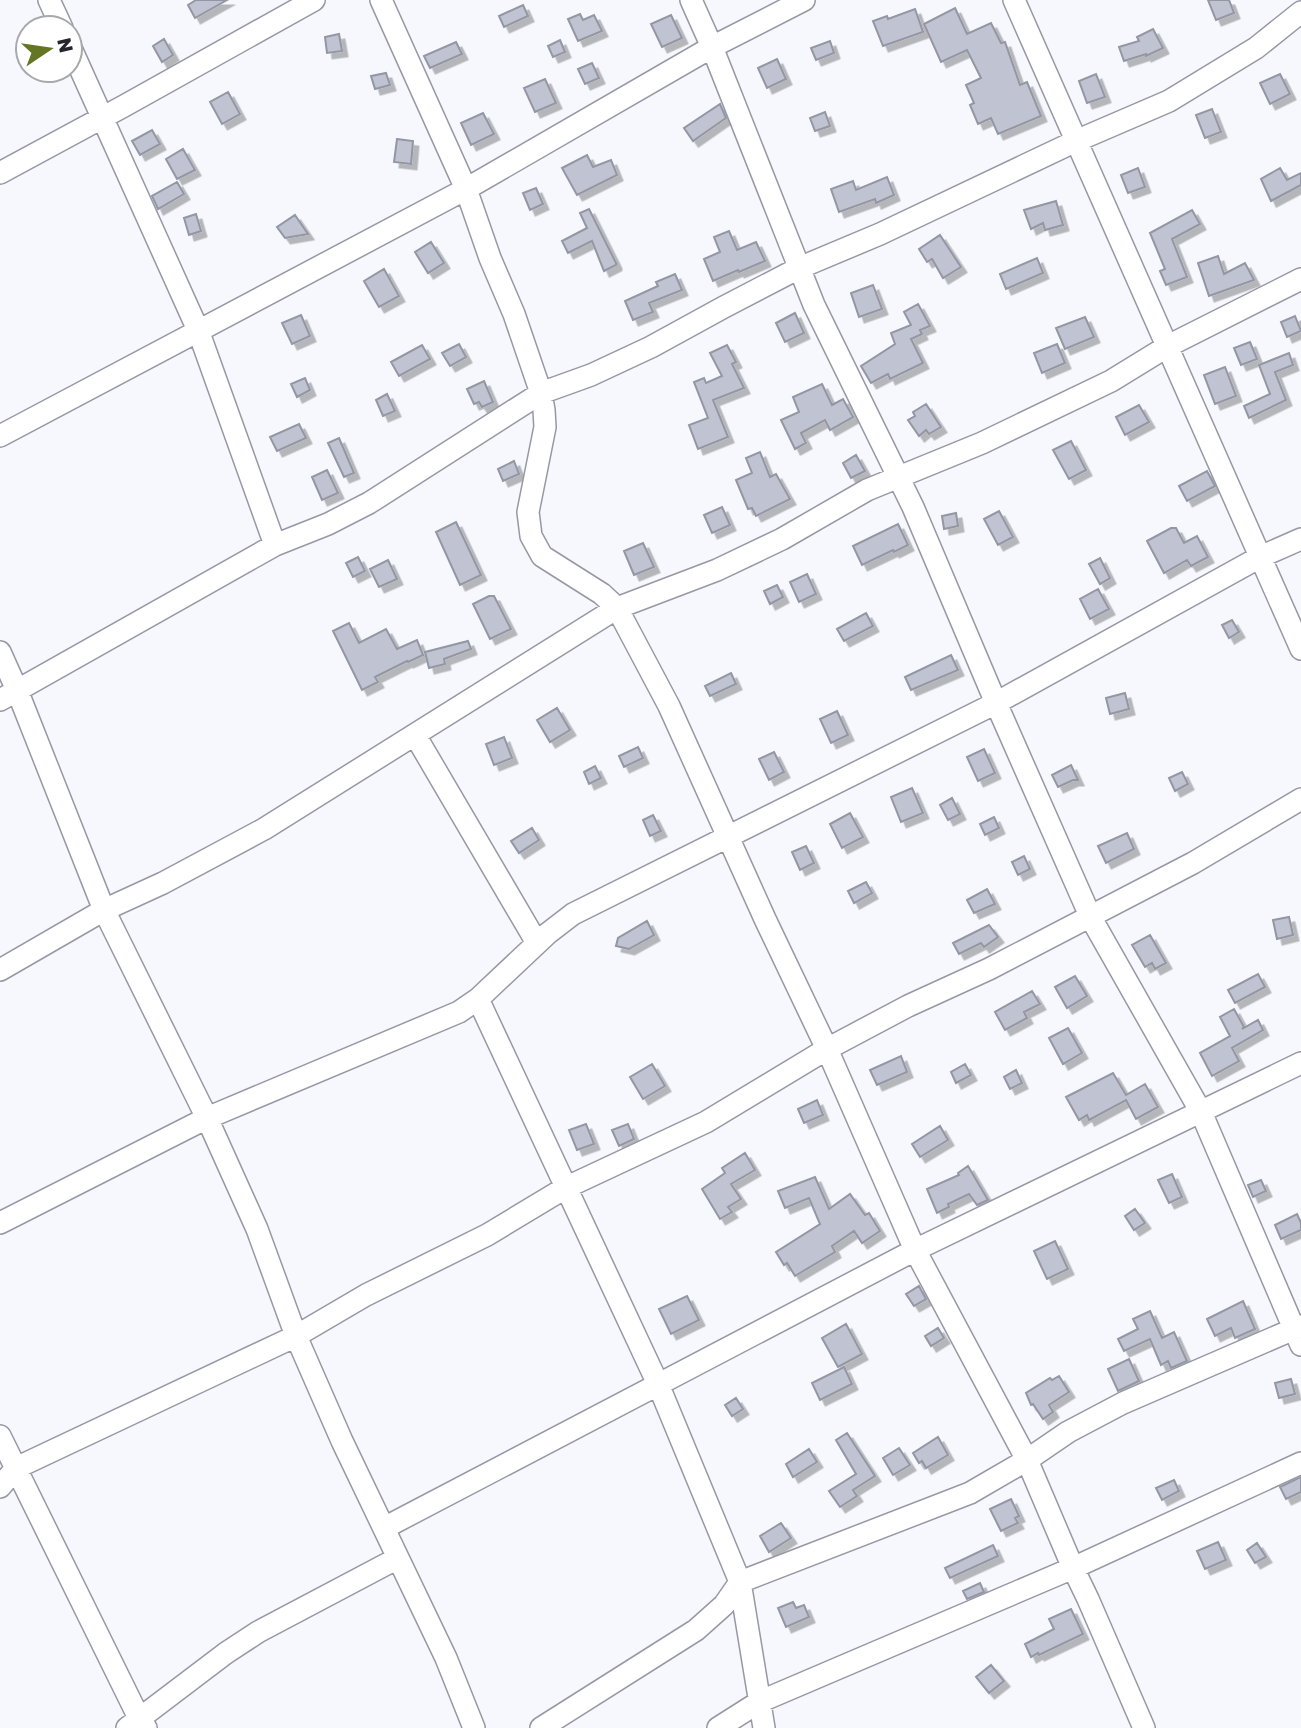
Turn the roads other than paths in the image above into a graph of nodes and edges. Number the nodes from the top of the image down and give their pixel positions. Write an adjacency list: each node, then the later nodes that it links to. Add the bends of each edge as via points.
1 (314, 0): 9 (street)
2 (381, 0): 12 (street)
3 (691, 0): 7 (street)
4 (804, 0): 7 (street)
5 (1014, 0): 10 (street)
6 (1301, 12): 10 (street, via 1256,48 1169,101)
7 (712, 47): 12 (street); 13 (street)
8 (84, 76): 9 (street)
9 (103, 117): 11 (street); 15 (street)
10 (1076, 141): 13 (street); 16 (street)
11 (0, 173)
12 (466, 189): 15 (street); 17 (street)
13 (799, 268): 17 (street, via 651,347); 19 (street)
14 (1301, 279): 16 (street)
15 (198, 330): 18 (street); 21 (street)
16 (1168, 346): 19 (street, via 1111,381 982,443); 22 (street)
17 (541, 393): 21 (street, via 369,503); 23 (street, via 545,427 528,512 531,536 542,556)
18 (0, 436)
19 (897, 476): 23 (street, via 728,565); 27 (street)
20 (1301, 539): 22 (street)
21 (275, 544): 26 (street)
22 (1260, 557): 24 (street); 27 (street)
23 (617, 608): 28 (street); 30 (street, via 669,706)
24 (1301, 649)
25 (0, 652): 26 (street)
26 (9, 695): 31 (street)
27 (996, 703): 30 (street); 32 (street)
28 (415, 735): 31 (street, via 264,829); 33 (street)
29 (1301, 799): 32 (street)
30 (728, 837): 33 (street, via 573,914); 36 (street)
31 (103, 910): 34 (street); 39 (street)
32 (1091, 918): 36 (street); 38 (street)
33 (537, 943): 35 (street)
34 (0, 970)
35 (478, 999): 39 (street, via 459,1012); 40 (street)
36 (827, 1049): 40 (street, via 706,1122); 42 (street)
37 (1301, 1063): 38 (street)
38 (1201, 1112): 42 (street); 43 (street)
39 (207, 1118): 41 (street); 44 (street, via 257,1228)
40 (565, 1188): 44 (street, via 487,1235 366,1295); 45 (street)
41 (0, 1223)
42 (915, 1250): 45 (street); 47 (street)
43 (1298, 1333): 47 (street, via 1123,1404)
44 (296, 1336): 49 (street); 51 (street)
45 (658, 1384): 51 (street); 54 (street)
46 (0, 1436): 49 (street)
47 (1027, 1460): 53 (street); 54 (street, via 970,1493)
48 (1301, 1462): 53 (street)
49 (16, 1468): 50 (street); 56 (street)
50 (0, 1487)
51 (384, 1528): 52 (street)
52 (398, 1558): 56 (street, via 258,1632); 57 (street)
53 (1073, 1568): 55 (street); 61 (street)
54 (740, 1582): 55 (street); 58 (street, via 724,1605 696,1630)
55 (759, 1702): 59 (street); 60 (street)
56 (137, 1725)
57 (474, 1728)
58 (541, 1728)
59 (718, 1728)
60 (764, 1728)
61 (1144, 1728)

